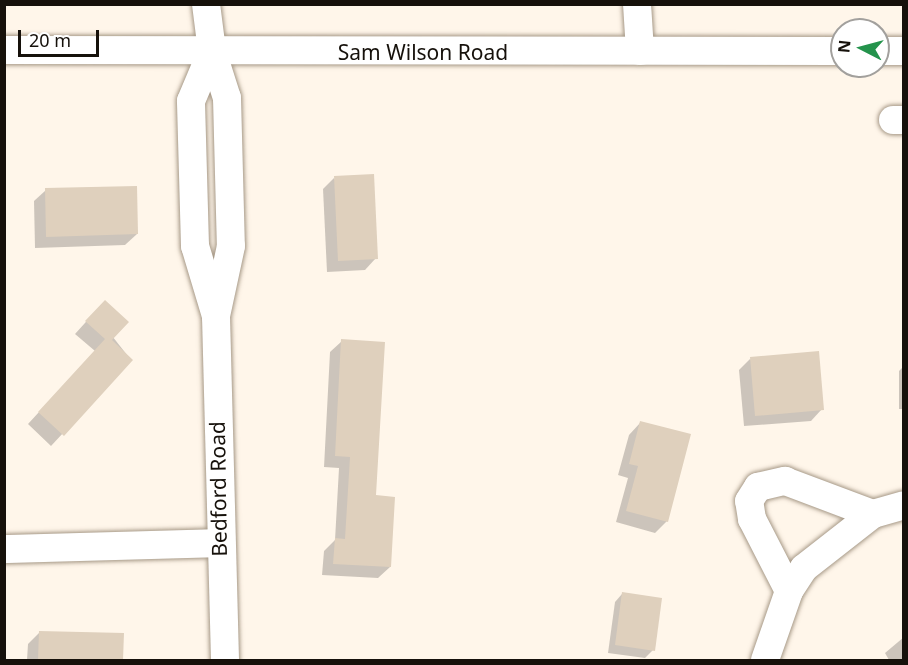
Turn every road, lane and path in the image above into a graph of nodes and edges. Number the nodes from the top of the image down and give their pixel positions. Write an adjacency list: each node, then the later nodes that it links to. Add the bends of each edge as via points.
1 (206, 4): 4 (street, Bedford Road)
2 (637, 4): 5 (street)
3 (4, 50): 4 (street, Sam Wilson Road)
4 (212, 51): 5 (street, Sam Wilson Road); 9 (street, Bedford Road, via 227,98 231,246 216,316)
5 (640, 51): 6 (street, Sam Wilson Road)
6 (830, 51)
7 (903, 506): 8 (street)
8 (873, 514): 11 (street, via 828,544); 11 (street, via 785,481 758,487 749,501 752,519)
9 (218, 543): 10 (street); 12 (street, Bedford Road)
10 (4, 549)
11 (789, 591): 13 (street)
12 (225, 660)
13 (765, 660)

